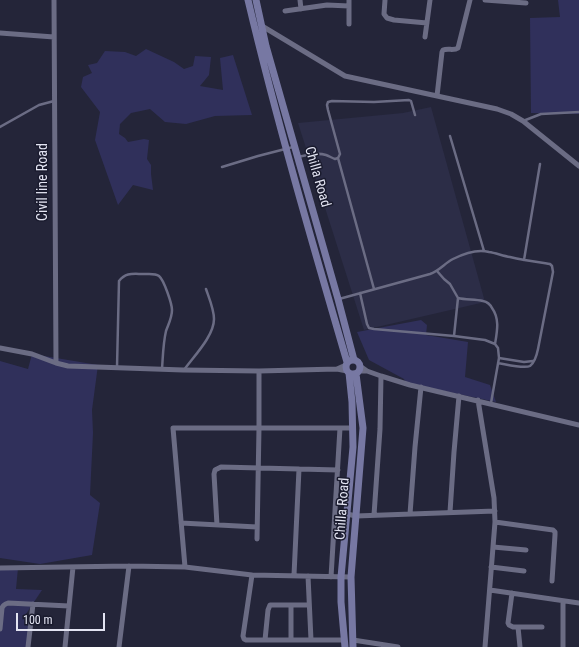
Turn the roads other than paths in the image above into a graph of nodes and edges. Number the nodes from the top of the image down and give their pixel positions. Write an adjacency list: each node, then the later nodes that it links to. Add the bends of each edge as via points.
1 (54, 0): 19 (street, Civil line Road)
2 (248, 0): 29 (main road)
3 (256, 0): 17 (main road, Chilla Road)
4 (300, 0): 13 (street)
5 (349, 0): 12 (street)
6 (385, 0): 15 (street, via 384,14 387,18)
7 (430, 0): 15 (street)
8 (470, 0): 21 (street, via 458,48 445,49 442,52)
9 (485, 0): 11 (street)
10 (327, 3): 12 (street); 13 (street)
11 (526, 3)
12 (349, 6): 16 (street)
13 (301, 9): 14 (street)
14 (286, 11)
15 (427, 23): 20 (street)
16 (349, 24)
17 (262, 26): 21 (street, via 345,76); 28 (main road, Chilla Road)
18 (0, 34): 19 (street)
19 (54, 37): 22 (street, Civil line Road)
20 (425, 37)
21 (436, 96): 25 (street, via 497,109)
22 (55, 101): 26 (lane, via 39,105); 51 (street, Civil line Road)
23 (579, 112): 25 (lane, via 541,114)
24 (415, 115): 31 (lane, via 413,103 409,100 328,102 340,154)
25 (522, 121): 33 (street)
26 (0, 127)
27 (450, 136): 37 (lane)
28 (295, 147): 29 (lane); 30 (main road, Chilla Road)
29 (287, 149): 34 (lane); 36 (main road)
30 (298, 158): 31 (lane, via 319,154); 35 (main road, Chilla Road)
31 (338, 158): 41 (lane)
32 (540, 164): 38 (lane)
33 (579, 166)
34 (222, 167)
35 (316, 222): 36 (main road); 44 (main road, Chilla Road)
36 (308, 225): 45 (main road)
37 (484, 251): 38 (lane); 39 (lane, via 453,259)
38 (524, 260): 50 (lane, via 550,264 553,268 538,349)
39 (437, 271): 41 (lane); 43 (lane, via 450,284)
40 (206, 289): 56 (lane, via 214,312 214,325 206,341)
41 (374, 289): 42 (lane)
42 (360, 293): 44 (lane); 46 (lane, via 369,328)
43 (458, 298): 46 (lane); 47 (lane, via 481,300 490,304 497,318)
44 (338, 299): 45 (lane); 54 (main road, Chilla Road)
45 (330, 302): 54 (main road)
46 (454, 336): 47 (lane, via 485,340)
47 (495, 344): 49 (lane)
48 (0, 348): 51 (street, via 32,354)
49 (499, 358): 50 (lane); 52 (lane)
50 (533, 361): 52 (lane, via 532,365 526,368)
51 (56, 363): 53 (street, via 68,366)
52 (498, 363): 62 (lane)
53 (117, 368): 55 (street); 55 (lane, via 118,281 127,274 152,274 163,280 172,309 166,331)
54 (352, 368): 57 (street); 58 (street); 66 (main road); 75 (main road, Chilla Road, via 363,428)
55 (162, 369): 56 (street)
56 (183, 370): 57 (street)
57 (259, 371): 64 (street)
58 (381, 376): 59 (street); 74 (street)
59 (421, 388): 60 (street); 73 (street)
60 (459, 396): 61 (street); 71 (street)
61 (478, 400): 62 (street); 70 (street)
62 (491, 404): 63 (street)
63 (579, 425)
64 (260, 428): 65 (street); 67 (street); 77 (street, via 173,428)
65 (340, 428): 66 (street); 69 (street)
66 (353, 428): 72 (main road)
67 (259, 468): 68 (street); 78 (street, via 221,467 215,470); 79 (street)
68 (299, 469): 69 (street); 90 (street)
69 (338, 470): 92 (street)
70 (495, 511): 71 (street); 76 (street)
71 (450, 512): 73 (street)
72 (347, 514): 75 (street); 93 (main road)
73 (410, 514): 74 (street)
74 (374, 515): 75 (street)
75 (356, 516): 94 (main road, Chilla Road)
76 (495, 522): 81 (street); 95 (street, via 555,532)
77 (181, 523): 78 (street); 85 (street)
78 (217, 525): 79 (street)
79 (257, 527): 80 (street)
80 (257, 539)
81 (493, 547): 82 (street); 86 (street)
82 (526, 550)
83 (129, 566): 84 (street); 85 (street); 115 (street)
84 (72, 567): 87 (street); 103 (street)
85 (185, 567): 89 (street)
86 (491, 567): 88 (street); 96 (street)
87 (0, 568)
88 (524, 571)
89 (252, 575): 90 (street); 108 (street, via 243,637 244,640)
90 (294, 575): 91 (street)
91 (308, 576): 92 (street); 102 (street)
92 (331, 577): 93 (street)
93 (341, 577): 94 (street); 111 (main road)
94 (352, 577): 112 (main road, Chilla Road)
95 (552, 581)
96 (490, 590): 97 (street); 117 (street)
97 (512, 593): 98 (street); 105 (street, via 508,623 511,627)
98 (562, 600): 99 (street); 119 (street)
99 (579, 603)
100 (32, 604): 103 (street); 104 (street, via 5,603); 113 (street)
101 (291, 605): 102 (street); 108 (street, via 268,607); 109 (street)
102 (309, 605): 110 (street)
103 (69, 606): 114 (street)
104 (0, 620): 107 (street)
105 (518, 627): 106 (street); 118 (street)
106 (542, 627)
107 (0, 629)
108 (265, 640): 109 (street)
109 (291, 640): 110 (street)
110 (311, 640): 111 (street)
111 (345, 643)
112 (353, 644): 116 (street)
113 (28, 647)
114 (65, 647)
115 (119, 647)
116 (395, 647)
117 (485, 647)
118 (520, 647)
119 (563, 647)

